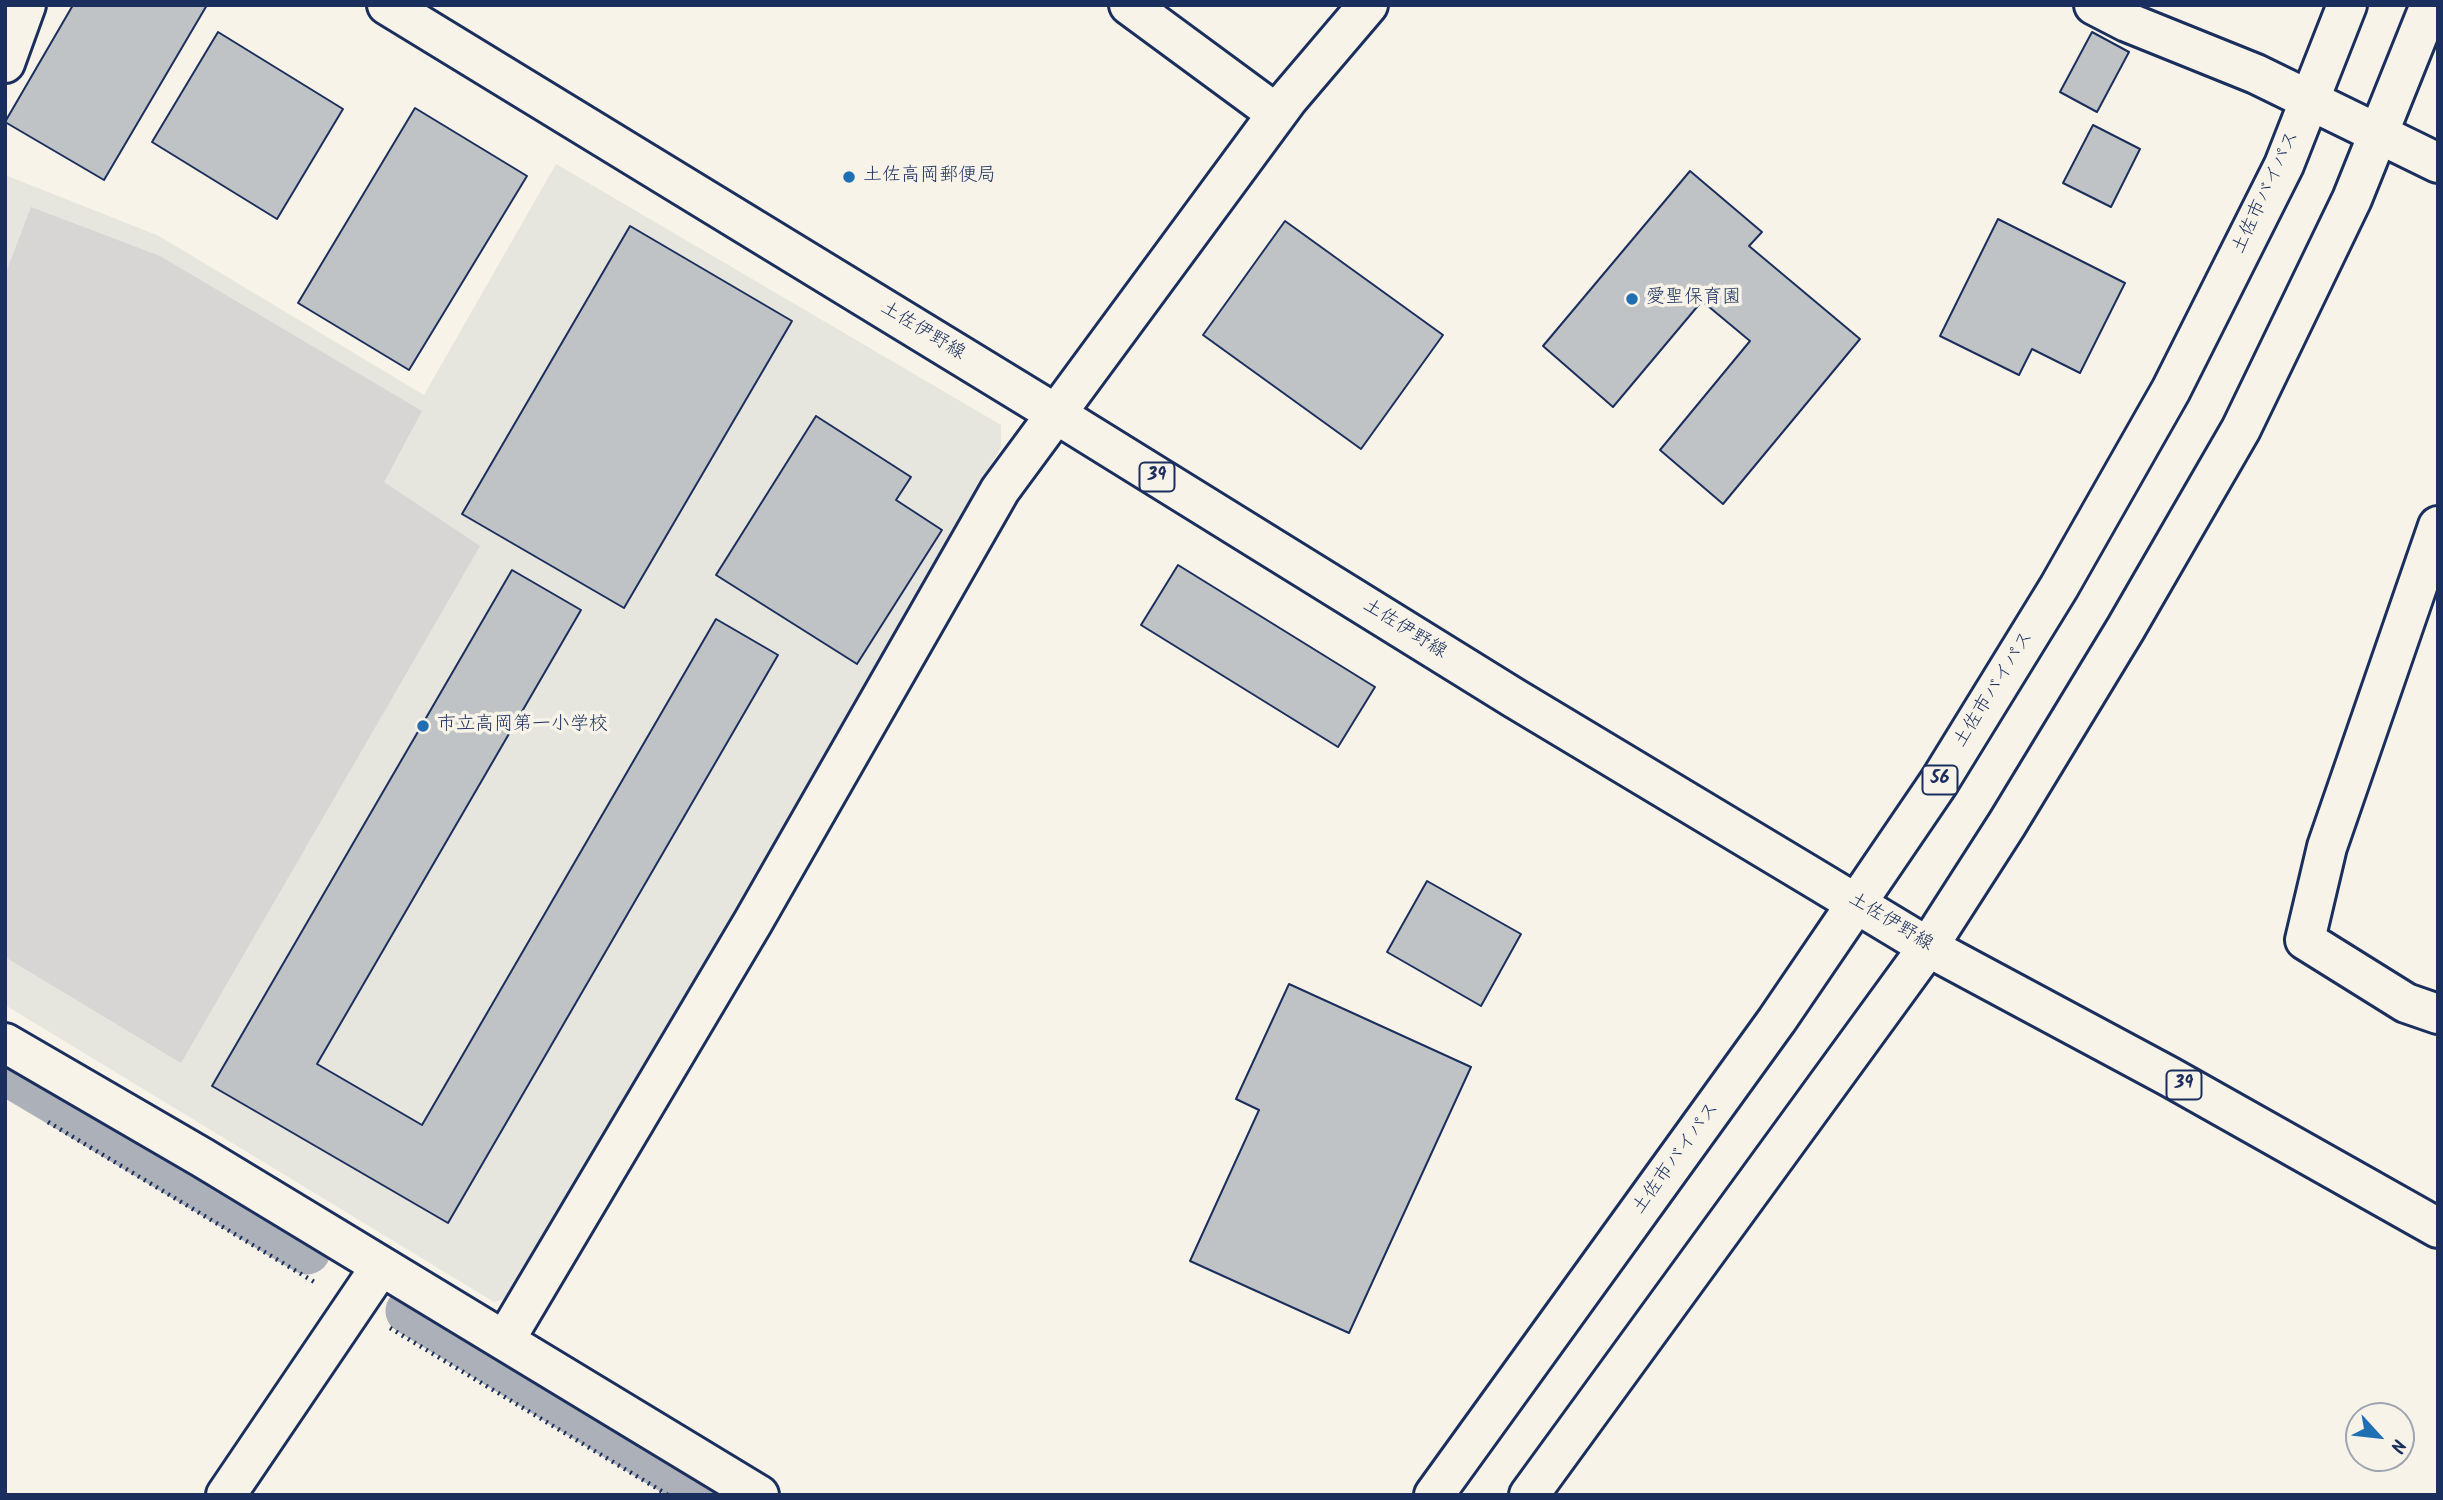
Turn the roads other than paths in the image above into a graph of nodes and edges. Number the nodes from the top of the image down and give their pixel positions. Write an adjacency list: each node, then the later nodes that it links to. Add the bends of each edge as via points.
1 (26, 5): 8 (main road)
2 (387, 5): 13 (main road, 土佐伊野線 / 39)
3 (1129, 5): 10 (main road)
4 (1368, 5): 10 (main road)
5 (2094, 5): 9 (main road)
6 (2347, 5): 9 (main road, 土佐市バイパス / 56)
7 (2430, 5): 11 (main road)
8 (5, 63)
9 (2309, 99): 11 (main road); 15 (main road, 土佐市バイパス / 56, via 2284,164 2171,390 2052,598 1939,782)
10 (1277, 114): 13 (main road)
11 (2378, 135): 12 (main road); 16 (main road, via 2353,199 2241,429 2126,628)
12 (2438, 163)
13 (1056, 414): 15 (main road, 土佐伊野線 / 39); 21 (main road, via 1000,489 753,922)
14 (2438, 526): 17 (main road, via 2327,847 2305,940 2406,1003)
15 (1856, 904): 16 (main road, 土佐伊野線 / 39); 24 (main road, 土佐市バイパス / 56, via 1769,1032)
16 (1928, 947): 19 (main road, 土佐伊野線 / 39); 25 (main road)
17 (2438, 1014)
18 (5, 1043): 20 (main road)
19 (2438, 1227)
20 (381, 1266): 21 (main road); 22 (main road)
21 (505, 1340): 23 (main road)
22 (226, 1495)
23 (759, 1495)
24 (1434, 1495)
25 (1529, 1495)

